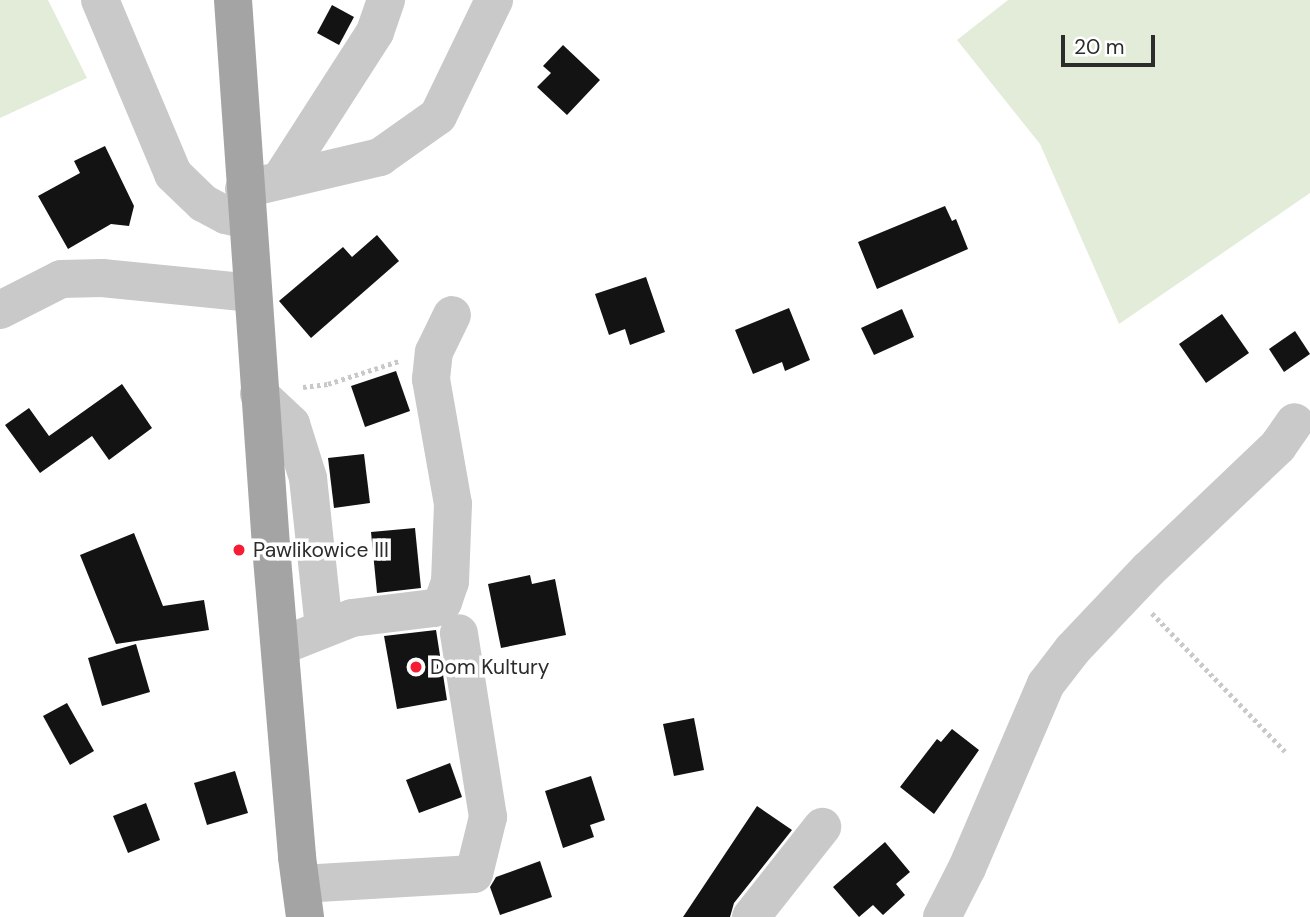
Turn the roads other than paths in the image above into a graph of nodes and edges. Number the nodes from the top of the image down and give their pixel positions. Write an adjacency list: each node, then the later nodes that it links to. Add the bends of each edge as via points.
1 (100, 0): 5 (street, via 173,174 204,203 226,215)
2 (233, 0): 5 (main road)
3 (386, 0): 5 (street, via 375,32)
4 (494, 0): 5 (street, via 438,116 380,157)
5 (257, 197): 6 (main road)
6 (252, 293): 7 (street, via 102,278 61,279); 9 (main road)
7 (0, 310)
8 (452, 315): 11 (street, via 434,352 431,379 453,504 450,582 443,602 434,608 352,618)
9 (260, 394): 11 (street, via 291,424 307,478); 13 (main road)
10 (1295, 422): 17 (street, via 1278,446 1130,589 1046,684)
11 (324, 628): 13 (street)
12 (459, 633): 15 (street, via 488,817 474,874)
13 (281, 646): 15 (main road)
14 (822, 828): 16 (street)
15 (303, 900)
16 (751, 917)
17 (942, 917)

